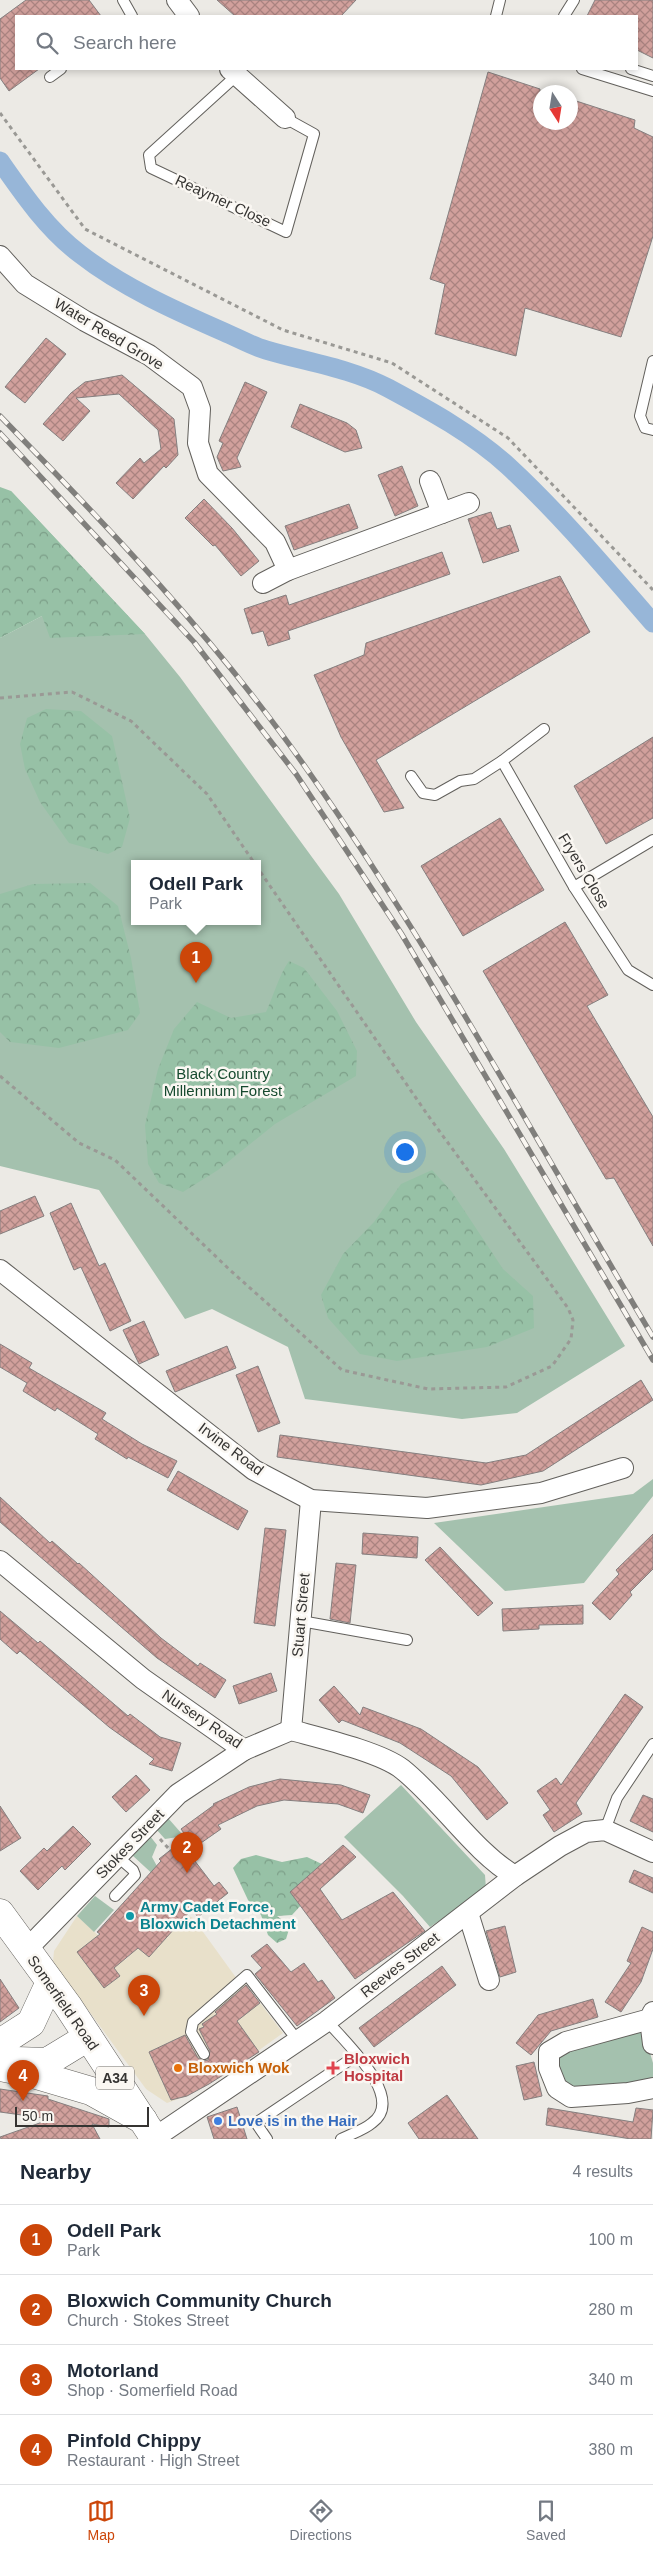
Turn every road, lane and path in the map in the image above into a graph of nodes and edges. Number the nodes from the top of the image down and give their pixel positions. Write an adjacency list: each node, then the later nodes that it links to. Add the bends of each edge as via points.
1 (122, 0): 5 (lane)
2 (177, 0): 6 (street)
3 (500, 0): 7 (lane)
4 (574, 0): 8 (lane)
5 (131, 15)
6 (188, 15)
7 (496, 15)
8 (565, 15)
9 (60, 70): 14 (lane)
10 (585, 70): 15 (lane)
11 (634, 70): 13 (lane)
12 (233, 72): 17 (street, Reaymer Close); 17 (lane, Reaymer Close, via 148,155 151,168 286,232 314,134)
13 (653, 76)
14 (50, 77)
15 (653, 91)
16 (0, 113): 26 (path, via 84,228 282,330 392,363 508,438)
17 (285, 118)
18 (0, 256): 24 (street, Water Reed Grove, via 25,284 149,355 192,387 200,409 198,443 208,474 274,542)
19 (653, 361): 20 (lane, via 640,416 645,428)
20 (653, 430)
21 (430, 481): 23 (street)
22 (469, 503): 23 (street)
23 (442, 512): 24 (street)
24 (288, 570): 25 (street)
25 (263, 583)
26 (653, 590)
27 (0, 698): 32 (path, via 72,692 131,721 207,794)
28 (544, 730): 29 (lane)
29 (502, 762): 30 (lane, via 474,779 460,781 435,794 423,793); 34 (lane, Fryers Close)
30 (411, 776)
31 (653, 840): 34 (lane)
32 (252, 860)
33 (261, 873): 36 (path, via 427,1114 568,1308 574,1320 571,1339 552,1366 506,1387 428,1388 342,1370 231,1271 115,1160 80,1143)
34 (574, 886): 35 (lane, Fryers Close, via 628,970)
35 (653, 985)
36 (0, 1076)
37 (0, 1270): 39 (street, Irvine Road, via 254,1470)
38 (623, 1468): 39 (street, Irvine Road, via 541,1493 427,1508)
39 (311, 1500): 41 (street, Stuart Street)
40 (0, 1561): 45 (street, Nursery Road, via 143,1679)
41 (301, 1621): 42 (lane); 43 (street, Stuart Street)
42 (407, 1640)
43 (291, 1730): 45 (street, Nursery Road); 51 (street, via 358,1750 400,1768 438,1801 497,1865)
44 (653, 1744): 46 (lane, via 617,1798)
45 (244, 1750): 50 (street, Stokes Street, via 178,1794)
46 (605, 1830): 49 (street); 51 (street, Reeves Street, via 586,1832)
47 (159, 1838): 48 (path)
48 (170, 1850)
49 (653, 1852)
50 (118, 1857): 52 (lane, via 135,1875); 55 (street, Stokes Street)
51 (515, 1876): 54 (street, Reeves Street)
52 (115, 1896)
53 (0, 1913): 55 (main road, Somerfield Road / A34)
54 (468, 1913): 56 (street); 59 (street, Reeves Street)
55 (26, 1950): 57 (main road, Somerfield Road / A34)
56 (489, 1980)
57 (50, 1982): 60 (main road, Somerfield Road / A34); 62 (main road, via 31,2022)
58 (651, 2016): 63 (street); 68 (street, via 566,2042 549,2052 548,2059 557,2088 571,2097)
59 (327, 2021): 61 (street, Reeves Street); 65 (lane)
60 (88, 2037): 66 (main road, via 47,2062); 69 (main road, Somerfield Road / A34)
61 (298, 2041): 64 (lane, via 247,1975 193,2022 191,2032); 69 (street, Reeves Street)
62 (0, 2043)
63 (653, 2044)
64 (204, 2054)
65 (357, 2055): 70 (lane, via 256,2123); 71 (lane, via 376,2079 383,2097 382,2110 374,2123)
66 (0, 2060)
67 (0, 2067): 69 (main road, via 91,2091)
68 (653, 2088)
69 (151, 2132)
70 (267, 2139)
71 (341, 2139)

